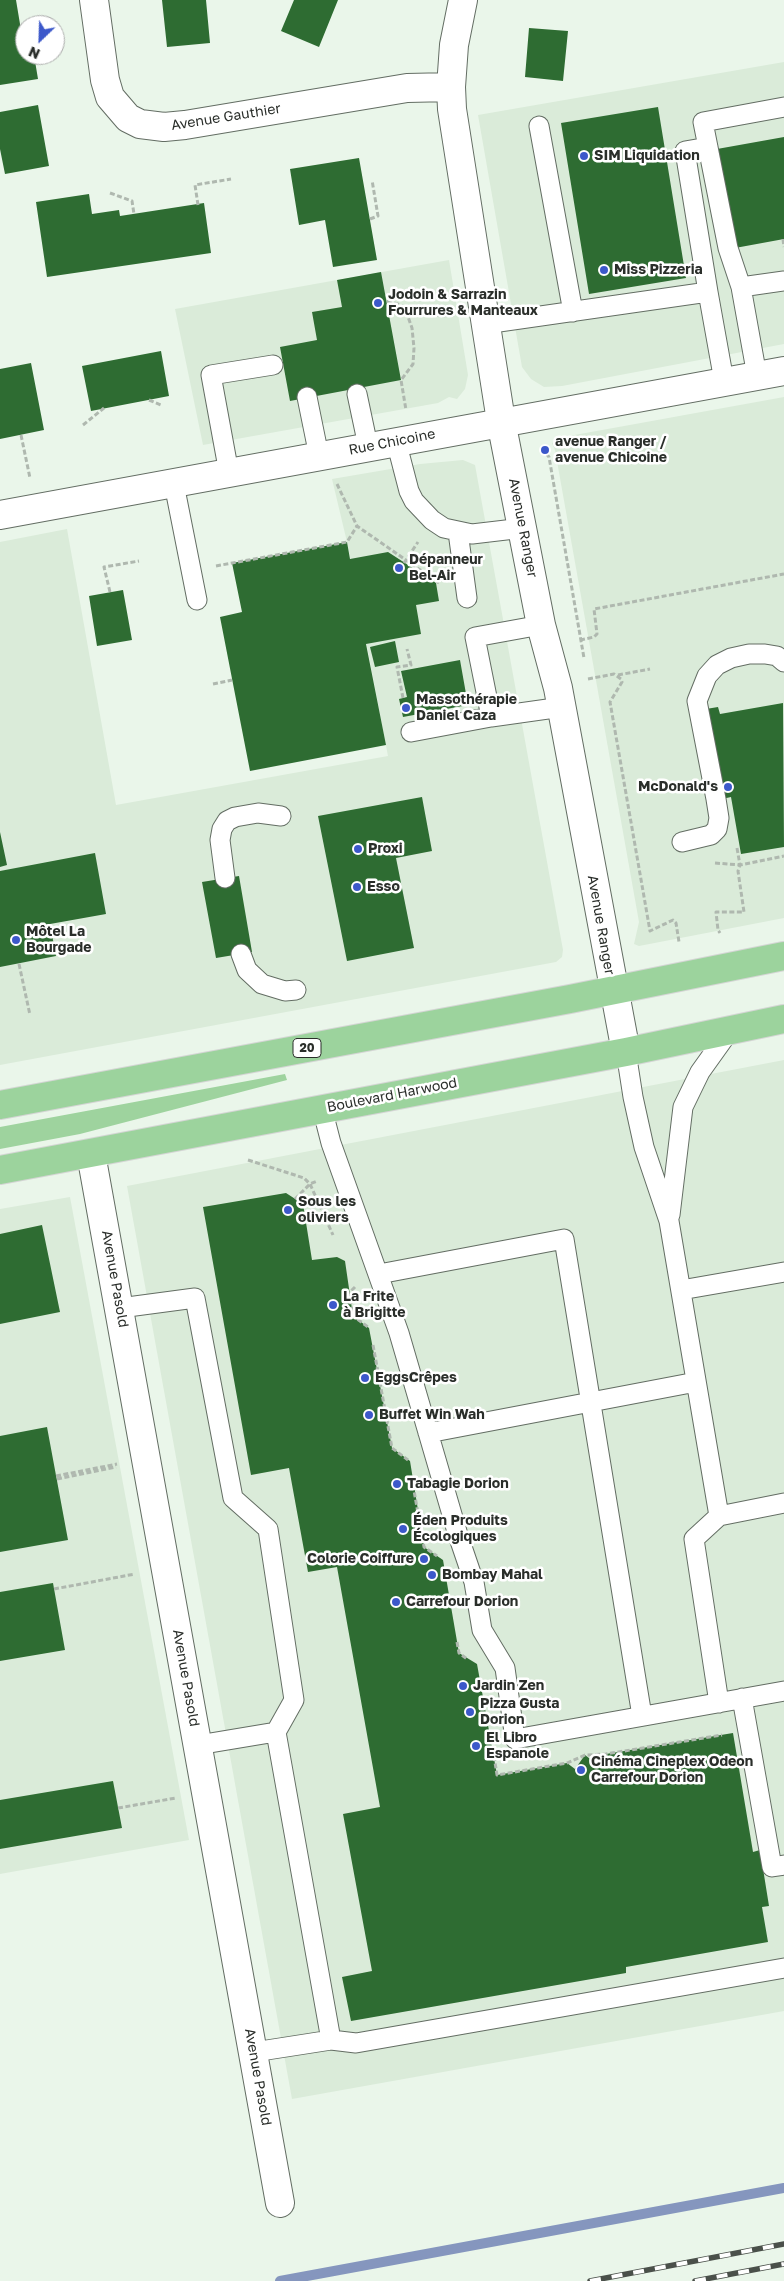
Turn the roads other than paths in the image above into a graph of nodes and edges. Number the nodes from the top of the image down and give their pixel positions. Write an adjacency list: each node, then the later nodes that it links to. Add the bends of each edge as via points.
1 (94, 0): 3 (street, Avenue Gauthier, via 110,97 128,118 140,124 185,125 406,88)
2 (463, 0): 3 (street, Avenue Ranger, via 454,45)
3 (451, 87): 11 (street, Avenue Ranger)
4 (784, 107): 6 (lane, via 703,122)
5 (539, 126): 10 (lane)
6 (708, 147): 8 (lane, via 728,248); 9 (lane, via 686,151)
7 (784, 281): 8 (lane)
8 (741, 287): 14 (lane)
9 (708, 292): 10 (lane); 15 (lane)
10 (573, 312): 11 (lane)
11 (485, 324): 18 (street, Avenue Ranger)
12 (273, 365): 22 (lane, via 211,375)
13 (784, 371): 14 (street, Rue Chicoine)
14 (757, 376): 15 (street, Rue Chicoine)
15 (724, 381): 18 (street, Rue Chicoine)
16 (357, 394): 20 (lane)
17 (307, 397): 21 (lane)
18 (501, 421): 19 (street, Rue Chicoine); 25 (street, Avenue Ranger)
19 (396, 441): 20 (street, Rue Chicoine); 26 (lane, via 414,501 432,520)
20 (368, 446): 21 (street, Rue Chicoine)
21 (319, 456): 22 (street, Rue Chicoine)
22 (229, 473): 23 (street, Rue Chicoine)
23 (174, 484): 24 (street, Rue Chicoine); 28 (lane)
24 (0, 515)
25 (523, 528): 26 (lane, via 484,534); 29 (street, Avenue Ranger)
26 (458, 532): 27 (lane)
27 (467, 598)
28 (197, 600)
29 (541, 625): 31 (street, Avenue Ranger); 32 (lane, via 475,637)
30 (784, 662): 35 (lane, via 777,656 766,654 740,656 717,665 707,676 697,701 719,818 717,829 711,835)
31 (562, 707): 32 (lane); 40 (street, Avenue Ranger)
32 (491, 717): 33 (lane)
33 (410, 732)
34 (281, 816): 36 (lane, via 258,813 227,821 220,840)
35 (682, 842)
36 (225, 878)
37 (241, 954): 39 (lane, via 247,970 262,984)
38 (784, 956): 40 (highway, 20)
39 (296, 990)
40 (614, 990): 43 (street, Avenue Ranger); 44 (highway, 20)
41 (784, 1019): 42 (highway, Boulevard Harwood)
42 (730, 1030): 43 (highway, Boulevard Harwood); 48 (lane, via 700,1072 683,1107)
43 (626, 1052): 45 (highway, Boulevard Harwood); 48 (lane, via 644,1147)
44 (0, 1105)
45 (322, 1108): 46 (highway, Boulevard Harwood); 50 (lane, via 331,1143)
46 (91, 1154): 47 (highway, Boulevard Harwood); 52 (street, Avenue Pasold)
47 (0, 1170)
48 (669, 1221): 51 (lane)
49 (784, 1272): 51 (lane)
50 (378, 1274): 54 (lane, via 564,1239); 55 (lane)
51 (681, 1290): 53 (lane)
52 (120, 1308): 62 (lane, via 196,1298 233,1498 268,1529 294,1700); 63 (street, Avenue Pasold)
53 (696, 1382): 54 (lane); 57 (lane)
54 (590, 1402): 55 (lane); 61 (lane)
55 (428, 1433): 61 (lane, via 474,1582 482,1630 505,1668 515,1739)
56 (784, 1503): 57 (lane)
57 (719, 1516): 60 (lane, via 694,1540)
58 (784, 1691): 59 (lane)
59 (742, 1698): 60 (lane); 64 (lane, via 772,1867)
60 (720, 1703): 61 (lane)
61 (642, 1716)
62 (276, 1732): 63 (lane); 66 (lane)
63 (198, 1745): 67 (street, Avenue Pasold)
64 (784, 1865)
65 (784, 1968): 66 (lane, via 356,2043)
66 (331, 2040): 67 (lane)
67 (254, 2052): 68 (street, Avenue Pasold)
68 (280, 2203)

